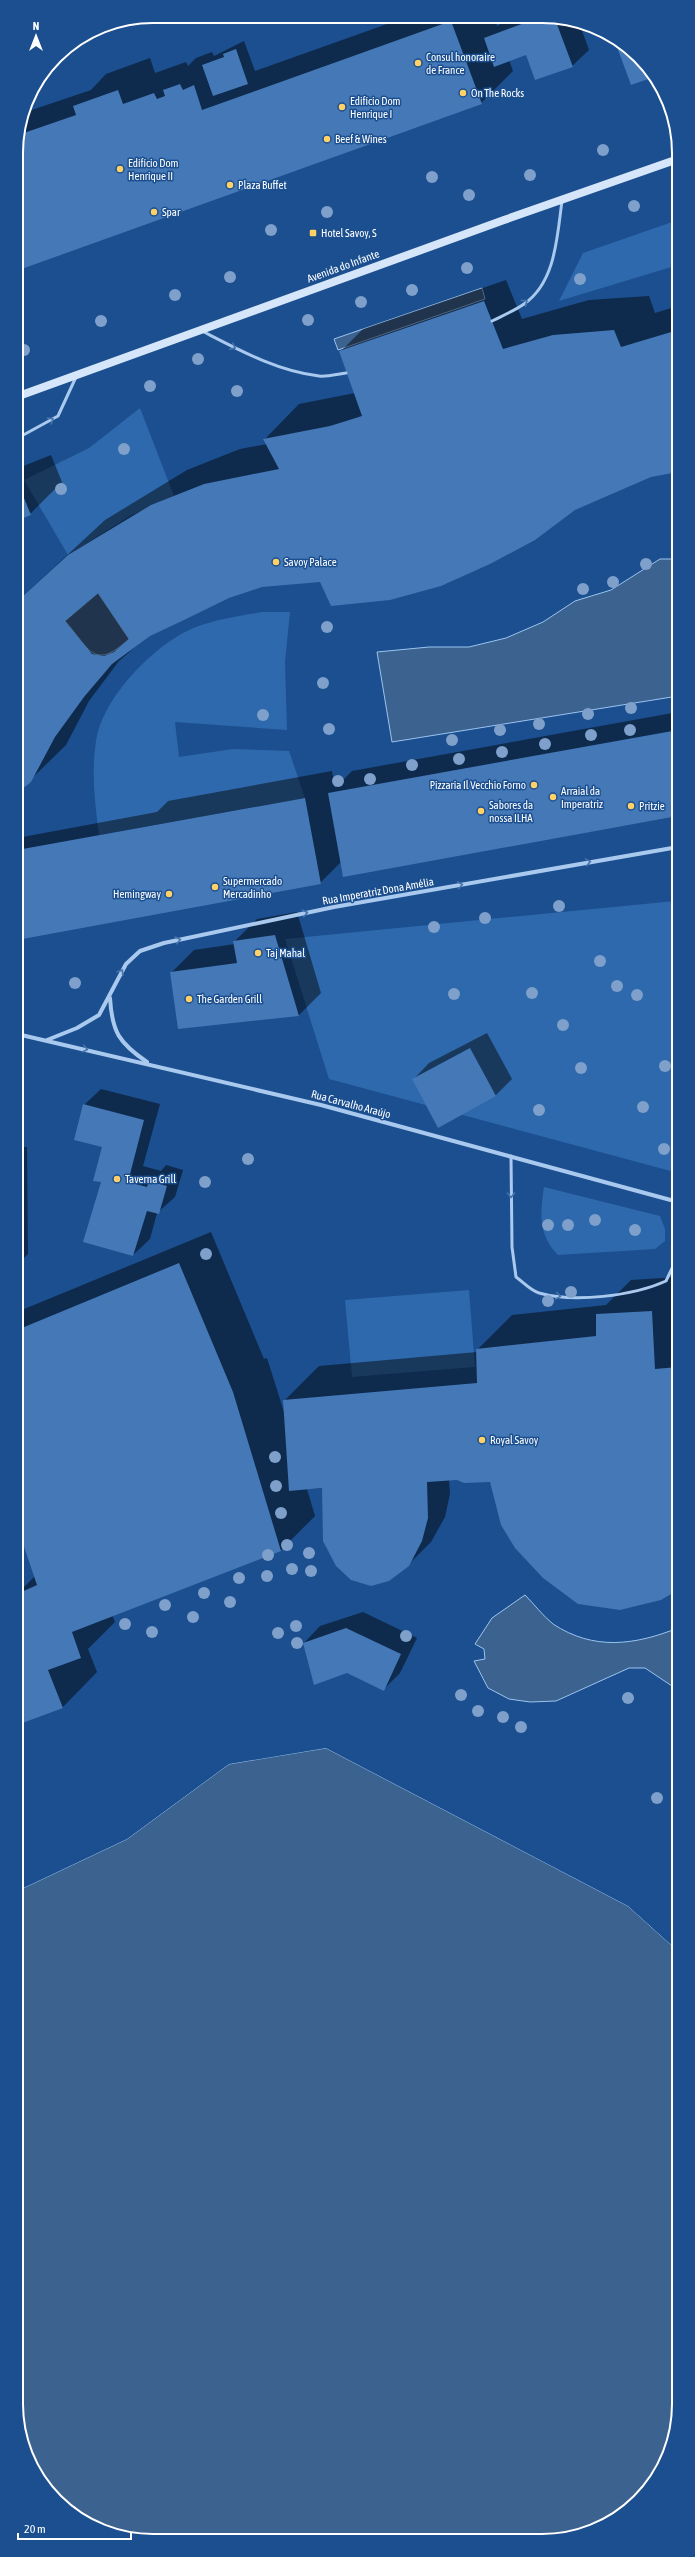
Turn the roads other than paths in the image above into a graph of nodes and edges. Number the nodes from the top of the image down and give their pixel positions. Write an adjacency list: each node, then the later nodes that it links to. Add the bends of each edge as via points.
1 (672, 161): 2 (main road, Avenida do Infante)
2 (562, 200): 3 (lane, one-way to 2, via 525,303 544,283 554,253); 4 (main road, Avenida do Infante)
3 (492, 322)
4 (198, 330): 5 (main road, Avenida do Infante); 6 (lane, one-way to 6, via 248,355 284,368 320,376)
5 (78, 373): 7 (main road, Avenida do Infante); 8 (lane, one-way to 5, via 58,416)
6 (346, 373)
7 (23, 394)
8 (23, 435)
9 (672, 848): 10 (street, Rua Imperatriz Dona Amélia, one-way to 9, via 116,980 126,964 140,951 164,943 334,907)
10 (110, 998): 12 (street, Rua Imperatriz Dona Amélia, via 99,1015 77,1028); 13 (street, Rua Imperatriz Dona Amélia, via 111,1016 118,1038 129,1050)
11 (23, 1035): 12 (street, Rua Carvalho Araújo)
12 (47, 1040): 13 (street, Rua Carvalho Araújo, one-way to 13)
13 (149, 1064): 14 (street, Rua Carvalho Araújo, via 321,1105)
14 (511, 1156): 15 (street, Rua Carvalho Araújo); 16 (lane, one-way to 16, via 512,1247 516,1277 537,1293 568,1298 644,1290 666,1281)
15 (672, 1200)
16 (672, 1270)

